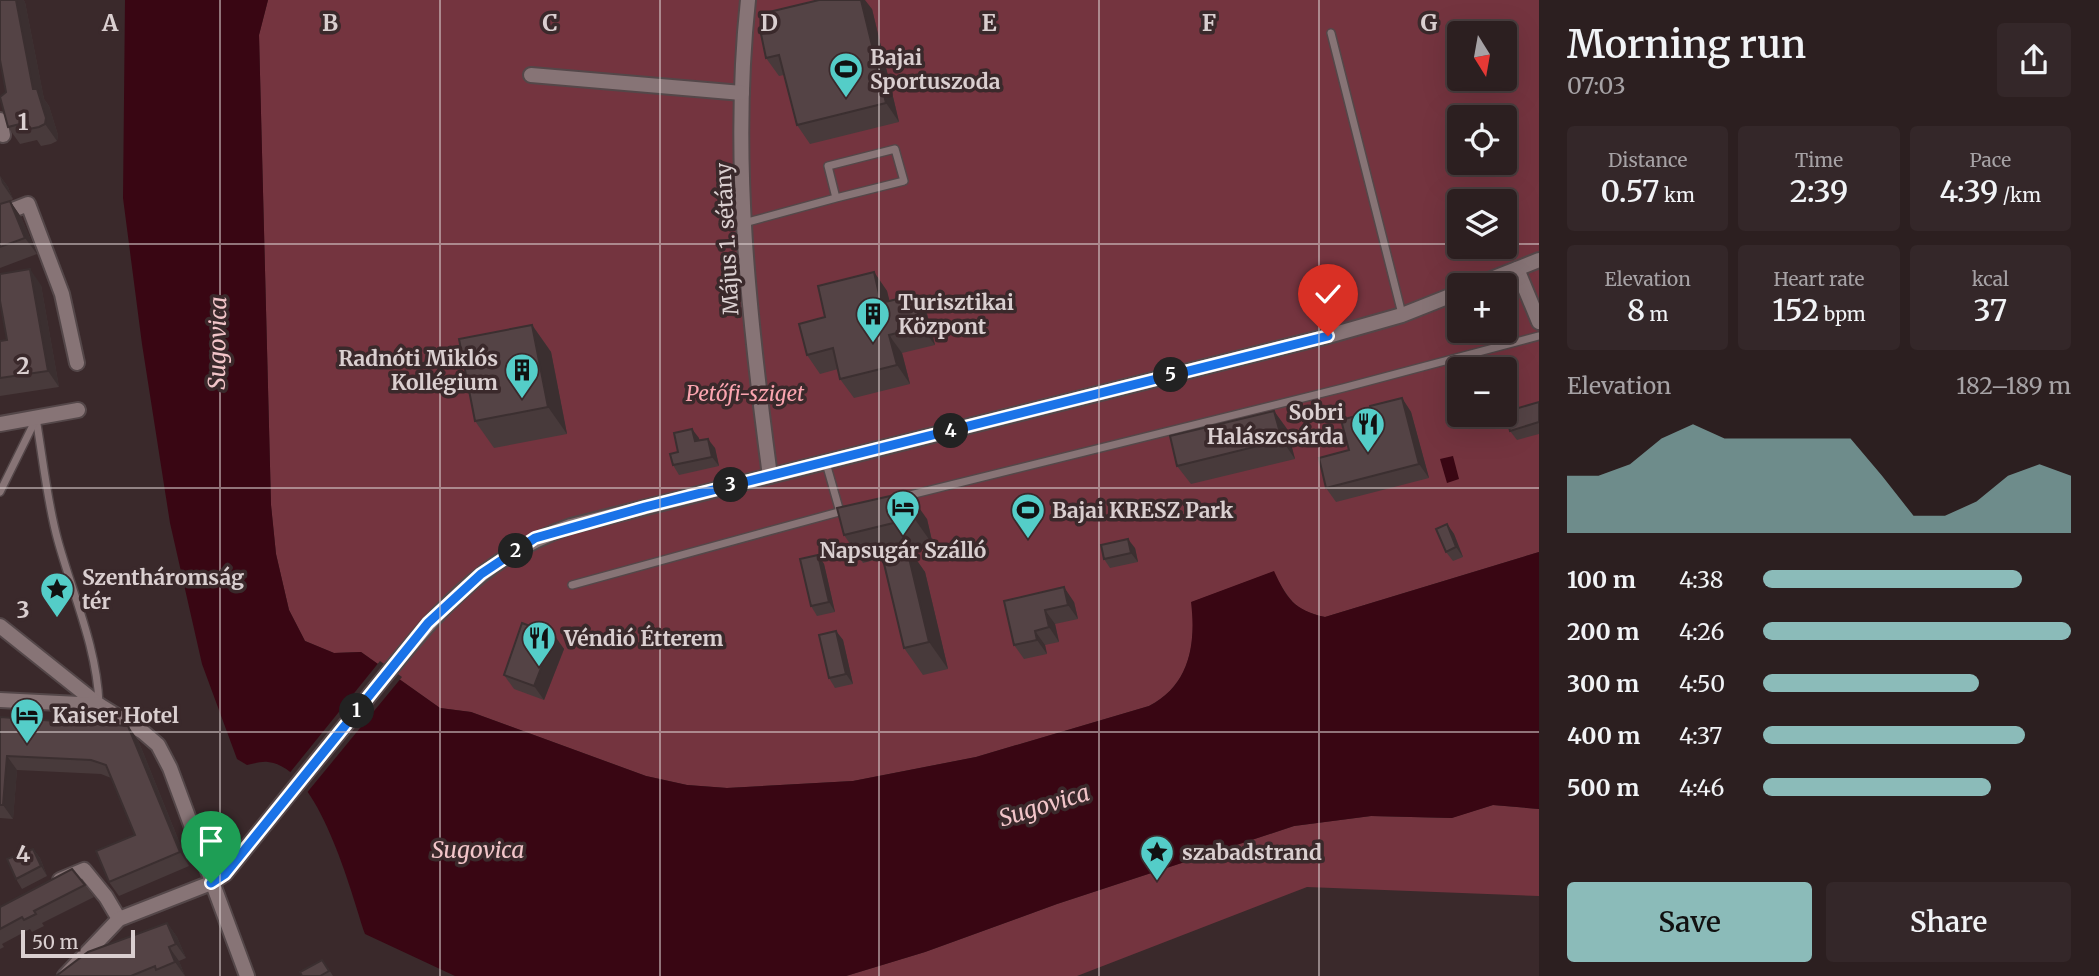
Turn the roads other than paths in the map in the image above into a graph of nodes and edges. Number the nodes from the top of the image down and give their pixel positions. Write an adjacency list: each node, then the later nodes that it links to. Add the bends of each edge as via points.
1 (748, 0): 4 (street, Május 1. sétány)
2 (1331, 33): 14 (lane)
3 (531, 75): 4 (street)
4 (742, 93): 9 (street, Május 1. sétány)
5 (0, 120): 6 (street)
6 (3, 135)
7 (836, 198): 7 (lane, via 828,166 895,149 904,181); 9 (lane)
8 (0, 215): 17 (street, via 28,204 62,294)
9 (743, 223): 22 (street, Május 1. sétány)
10 (1539, 260): 11 (street)
11 (1517, 269): 12 (street); 15 (street)
12 (1507, 273)
13 (1447, 297): 14 (street)
14 (1402, 315): 21 (street)
15 (1539, 322)
16 (1539, 336): 24 (lane)
17 (77, 363)
18 (78, 410): 19 (street)
19 (36, 418): 20 (street); 23 (lane); 30 (lane, via 57,538 98,679)
20 (0, 424)
21 (826, 463): 22 (street); 26 (lane)
22 (770, 476): 31 (street, via 535,538 481,574 428,623 225,874)
23 (0, 492)
24 (889, 500)
25 (850, 509): 26 (lane)
26 (840, 512): 27 (lane)
27 (572, 585)
28 (0, 626): 30 (street)
29 (0, 701): 30 (street)
30 (99, 705): 31 (street, via 158,745)
31 (211, 883): 33 (street); 35 (street)
32 (43, 889): 33 (street, via 84,870)
33 (119, 919): 34 (street)
34 (65, 976)
35 (247, 976)

